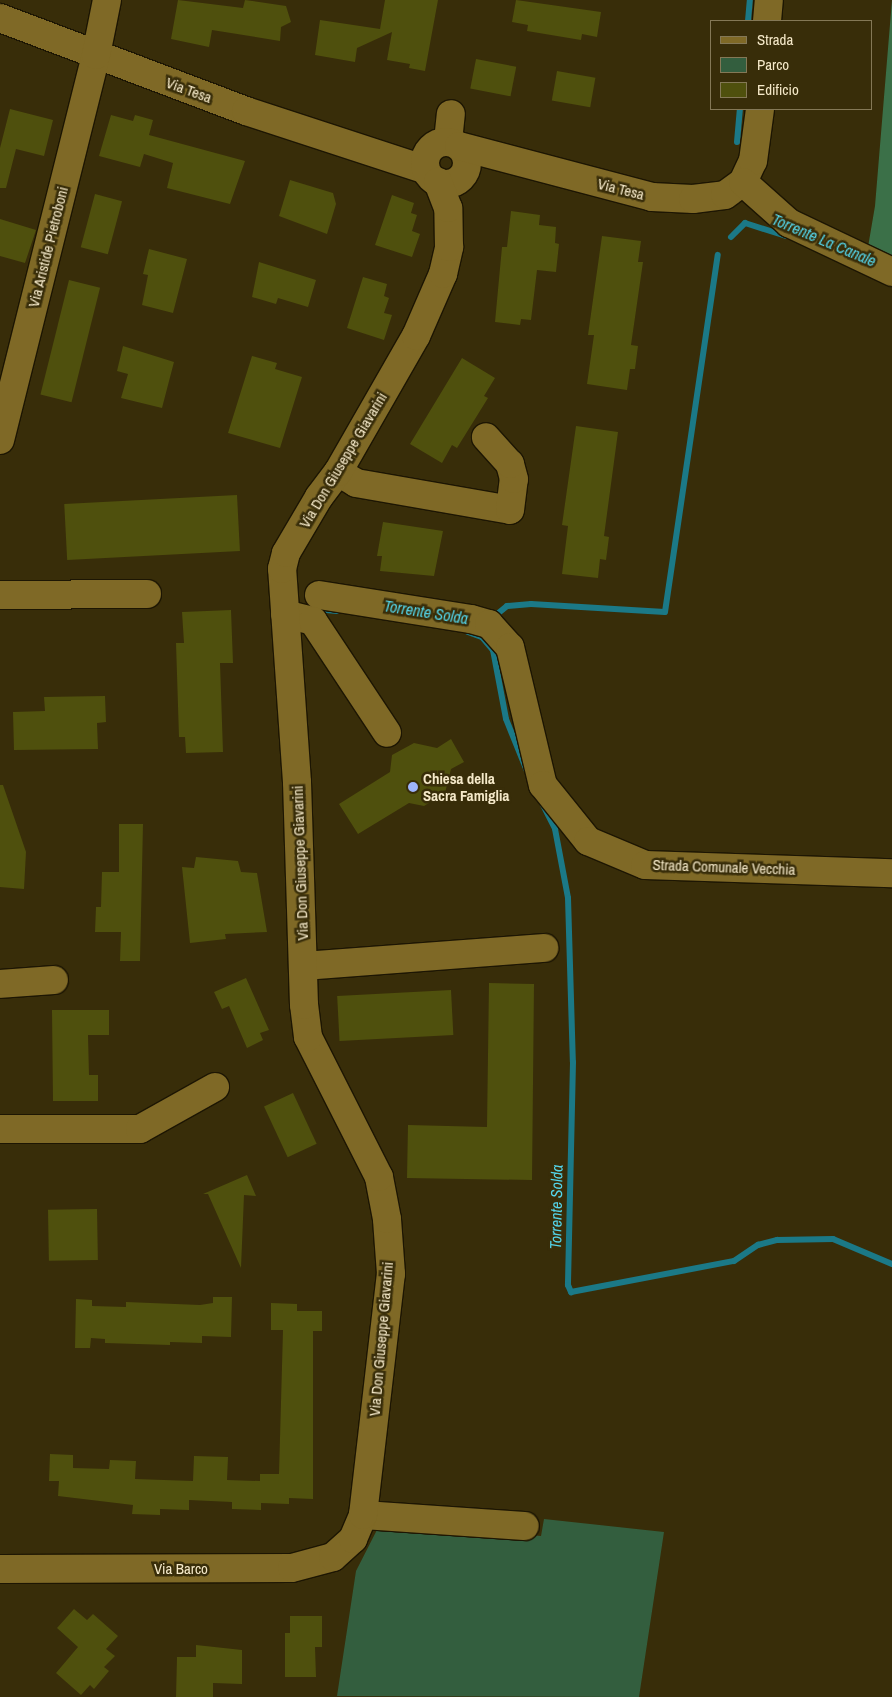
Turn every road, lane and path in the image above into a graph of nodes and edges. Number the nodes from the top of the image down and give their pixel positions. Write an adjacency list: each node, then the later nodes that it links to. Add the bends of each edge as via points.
1 (107, 0): 5 (street, Via Aristide Pietroboni)
2 (769, 0): 4 (street)
3 (0, 18): 5 (street, Via Tesa)
4 (767, 20)
5 (96, 55): 8 (street, Via Tesa, via 268,118 381,154); 12 (street, Via Aristide Pietroboni)
6 (760, 110): 9 (street, via 753,161)
7 (451, 114): 8 (street)
8 (447, 162): 9 (street, Via Tesa, via 496,158 652,197 693,199 725,195); 13 (street, Via Don Giuseppe Giavarini, via 449,247 443,274 416,336)
9 (743, 182): 10 (street, via 789,223)
10 (892, 272)
11 (486, 437): 13 (street, via 510,464 514,479 510,510 356,483)
12 (0, 440)
13 (338, 472): 17 (street, Via Don Giuseppe Giavarini, via 286,553 282,569)
14 (147, 594): 15 (street)
15 (0, 595)
16 (319, 595): 19 (street, Strada Comunale Vecchia, via 489,624 510,647 543,784 588,841 644,864)
17 (285, 614): 18 (street, via 313,621); 21 (street, Via Don Giuseppe Giavarini, via 297,782)
18 (387, 733)
19 (892, 873)
20 (544, 948): 21 (street)
21 (304, 966): 27 (street, Via Don Giuseppe Giavarini, via 308,1036 379,1177 387,1219 391,1274)
22 (54, 980): 23 (street)
23 (0, 984)
24 (215, 1087): 25 (street, via 140,1129)
25 (0, 1129)
26 (525, 1526): 27 (street)
27 (358, 1527): 28 (street, Via Barco, via 333,1557 292,1568)
28 (0, 1569)

